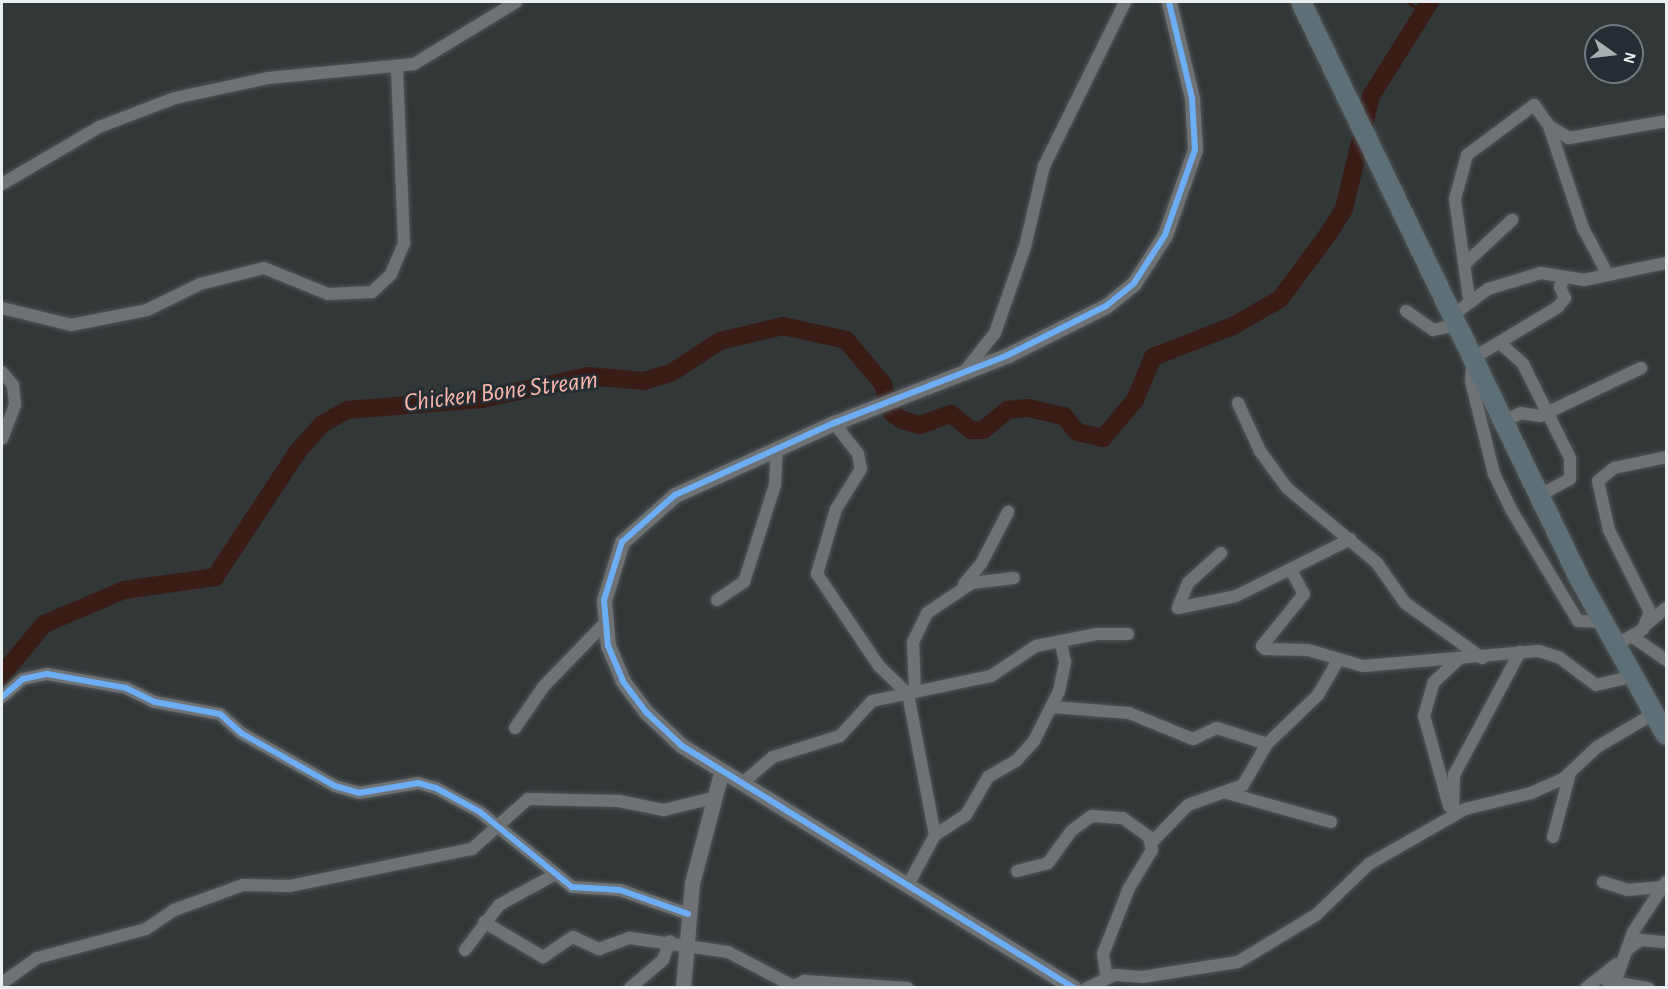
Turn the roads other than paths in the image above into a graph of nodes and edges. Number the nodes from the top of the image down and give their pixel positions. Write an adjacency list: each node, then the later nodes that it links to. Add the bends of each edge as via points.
1 (516, 2): 5 (street, via 429,58)
2 (1125, 2): 22 (street, via 1044,166 1025,248 995,333)
3 (1169, 2): 22 (street, via 1196,134 1188,178 1154,256 1134,283 1106,306)
4 (1301, 2): 17 (highway)
5 (397, 67): 8 (street, via 268,78 175,98 91,131); 15 (street, via 404,243 391,274 372,292 328,294 264,268 200,284 147,310 71,325 55,326)
6 (1666, 121): 7 (street, via 1576,139)
7 (1549, 126): 10 (street, via 1534,105 1467,155 1455,199); 12 (street, via 1583,228)
8 (2, 184)
9 (1512, 220): 10 (street)
10 (1467, 262): 14 (street)
11 (1666, 263): 12 (street)
12 (1608, 275): 13 (street)
13 (1564, 278): 14 (street, via 1540,273); 18 (street, via 1560,287 1565,298 1558,307)
14 (1469, 299): 17 (street)
15 (2, 308)
16 (1406, 310): 17 (street, via 1433,330)
17 (1455, 320): 19 (highway)
18 (1500, 342): 19 (street); 24 (street, via 1517,356)
19 (1473, 358): 25 (highway); 39 (street, via 1471,381 1494,474 1578,621)
20 (1641, 368): 24 (street)
21 (2, 372): 27 (street, via 13,385 15,405)
22 (961, 375): 26 (street)
23 (1238, 403): 32 (street, via 1274,473)
24 (1546, 412): 25 (street); 30 (street, via 1570,458 1571,472 1564,485)
25 (1504, 421): 30 (highway)
26 (834, 423): 28 (street); 52 (street, via 861,469 840,502 817,574 879,666)
27 (2, 439)
28 (777, 449): 37 (street, via 775,484 744,582); 40 (street, via 675,495 635,525 614,557)
29 (1666, 458): 41 (street, via 1614,468 1598,481 1610,530 1648,607)
30 (1540, 495): 39 (highway)
31 (1008, 512): 36 (street, via 981,564)
32 (1351, 539): 34 (street); 47 (street, via 1377,563 1405,603)
33 (1221, 553): 34 (street, via 1188,583 1178,608 1236,596)
34 (1291, 570): 50 (street, via 1304,594 1263,648 1308,650)
35 (1014, 578): 36 (street, via 988,578)
36 (956, 591): 52 (street, via 935,605 915,632)
37 (717, 600)
38 (1666, 608): 41 (street)
39 (1602, 622): 45 (highway)
40 (604, 624): 56 (street, via 544,686); 59 (street, via 614,664 639,704)
41 (1647, 624): 43 (street)
42 (1128, 634): 44 (street, via 1096,634)
43 (1633, 637): 45 (street); 49 (street)
44 (1061, 643): 52 (street, via 1027,649 991,676); 54 (street, via 1065,662)
45 (1614, 646): 51 (highway)
46 (1520, 652): 47 (street); 51 (street, via 1560,658 1596,685); 64 (street, via 1462,759)
47 (1482, 658): 48 (street)
48 (1459, 659): 50 (street, via 1388,666); 64 (street, via 1434,682 1424,716)
49 (1666, 660)
50 (1337, 662): 58 (street, via 1318,695)
51 (1631, 677): 55 (highway)
52 (912, 692): 61 (street, via 872,701 840,736 773,757); 67 (street)
53 (2, 697): 66 (street, via 34,674 126,688 155,702 220,714 241,733 335,786 359,793 418,783 451,794)
54 (1053, 707): 58 (street, via 1129,713 1193,739 1217,728); 67 (street, via 1027,751 993,772 966,815)
55 (1653, 714): 57 (highway); 60 (street, via 1597,747)
56 (514, 728)
57 (1666, 735)
58 (1267, 744): 62 (street, via 1243,785)
59 (721, 773): 61 (street); 63 (street)
60 (1570, 773): 64 (street, via 1531,794); 68 (street)
61 (741, 784): 74 (street)
62 (1226, 793): 65 (street); 69 (street, via 1188,804)
63 (713, 798): 66 (street, via 664,810 619,801 528,799); 75 (street)
64 (1451, 811): 82 (street, via 1369,864 1316,915 1238,962 1213,970)
65 (1331, 822)
66 (496, 826): 71 (street); 84 (street, via 472,849 300,884 243,885 174,910 146,929 37,958)
67 (935, 835): 74 (street)
68 (1553, 837)
69 (1152, 842): 70 (street, via 1124,818 1101,814 1071,831 1048,863); 82 (street, via 1104,954)
70 (1017, 871)
71 (552, 876): 75 (street, via 585,891 620,890); 76 (street, via 509,897)
72 (1603, 882): 73 (street, via 1627,890)
73 (1665, 884): 81 (street)
74 (908, 885): 90 (street)
75 (688, 914): 79 (street)
76 (484, 922): 77 (street, via 543,957 573,937 599,949 620,938); 80 (street)
77 (670, 941): 79 (street); 88 (street, via 663,960)
78 (1666, 942): 81 (street, via 1641,940)
79 (688, 944): 85 (street, via 742,957 793,986 804,981); 89 (street)
80 (465, 950)
81 (1621, 958): 83 (street); 86 (street)
82 (1107, 978): 91 (street)
83 (1600, 981): 86 (street); 92 (street)
84 (2, 983)
85 (848, 985): 87 (street)
86 (1613, 985): 93 (street)
87 (900, 986)
88 (630, 987)
89 (683, 987)
90 (1074, 987)
91 (1087, 987)
92 (1586, 987)
93 (1648, 987)

